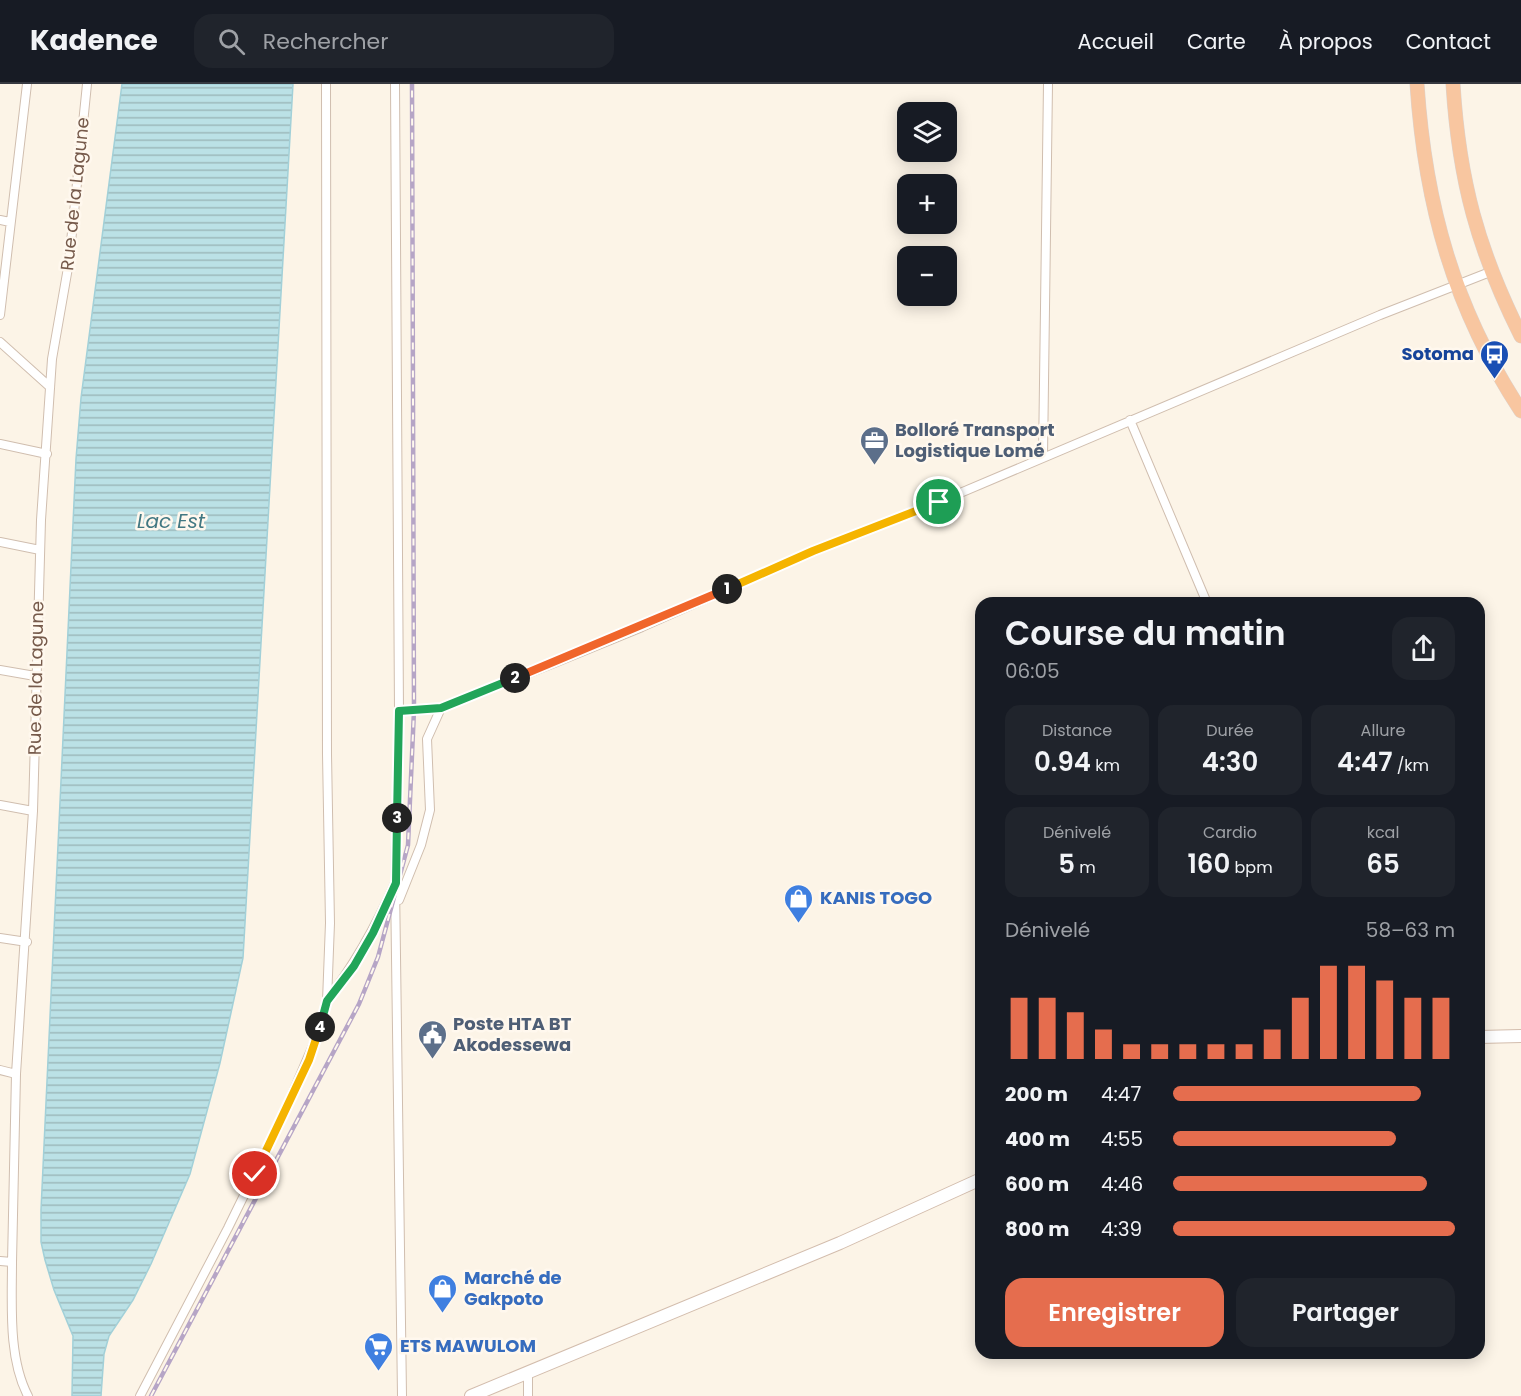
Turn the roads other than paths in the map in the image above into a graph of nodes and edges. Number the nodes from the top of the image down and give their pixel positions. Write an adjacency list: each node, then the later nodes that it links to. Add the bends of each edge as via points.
1 (27, 84): 9 (street)
2 (87, 84): 15 (street, Rue de la Lagune, via 69,262)
3 (326, 84): 34 (street, via 330,831)
4 (395, 84): 27 (street)
5 (1047, 84): 20 (street)
6 (1418, 84): 11 (highway, via 1421,139 1431,202)
7 (1453, 84): 10 (highway, via 1466,195)
8 (0, 220): 9 (street)
9 (10, 222): 12 (street)
10 (1490, 272): 11 (street); 13 (highway)
11 (1458, 285): 16 (highway, via 1487,356); 17 (street)
12 (0, 315)
13 (1521, 336)
14 (0, 342): 15 (street)
15 (50, 387): 19 (street, Rue de la Lagune)
16 (1521, 411)
17 (1130, 420): 20 (street); 23 (street)
18 (0, 444): 19 (street)
19 (47, 454): 22 (street, Rue de la Lagune)
20 (1043, 457): 26 (street)
21 (0, 542): 22 (street)
22 (40, 550): 25 (street, Rue de la Lagune)
23 (1205, 597)
24 (0, 670): 25 (street)
25 (35, 676): 29 (street, Rue de la Lagune)
26 (441, 708): 27 (street); 31 (street, via 427,739 430,810)
27 (399, 711): 30 (street)
28 (0, 805): 29 (street)
29 (33, 811): 33 (street, Rue de la Lagune)
30 (396, 883): 31 (street); 34 (street, via 354,966)
31 (397, 906): 45 (street)
32 (0, 938): 33 (street)
33 (27, 942): 38 (street, Rue de la Lagune)
34 (327, 1001): 44 (street, via 309,1060 281,1120)
35 (1521, 1036): 36 (main road)
36 (1485, 1037)
37 (0, 1070): 38 (street)
38 (16, 1074): 41 (street, Rue de la Lagune)
39 (975, 1182): 42 (main road, via 840,1244)
40 (0, 1261): 41 (street)
41 (12, 1262): 43 (street, Rue de la Lagune, via 17,1360)
42 (528, 1372): 46 (main road); 47 (street)
43 (28, 1396)
44 (140, 1396)
45 (402, 1396)
46 (471, 1396)
47 (528, 1396)

